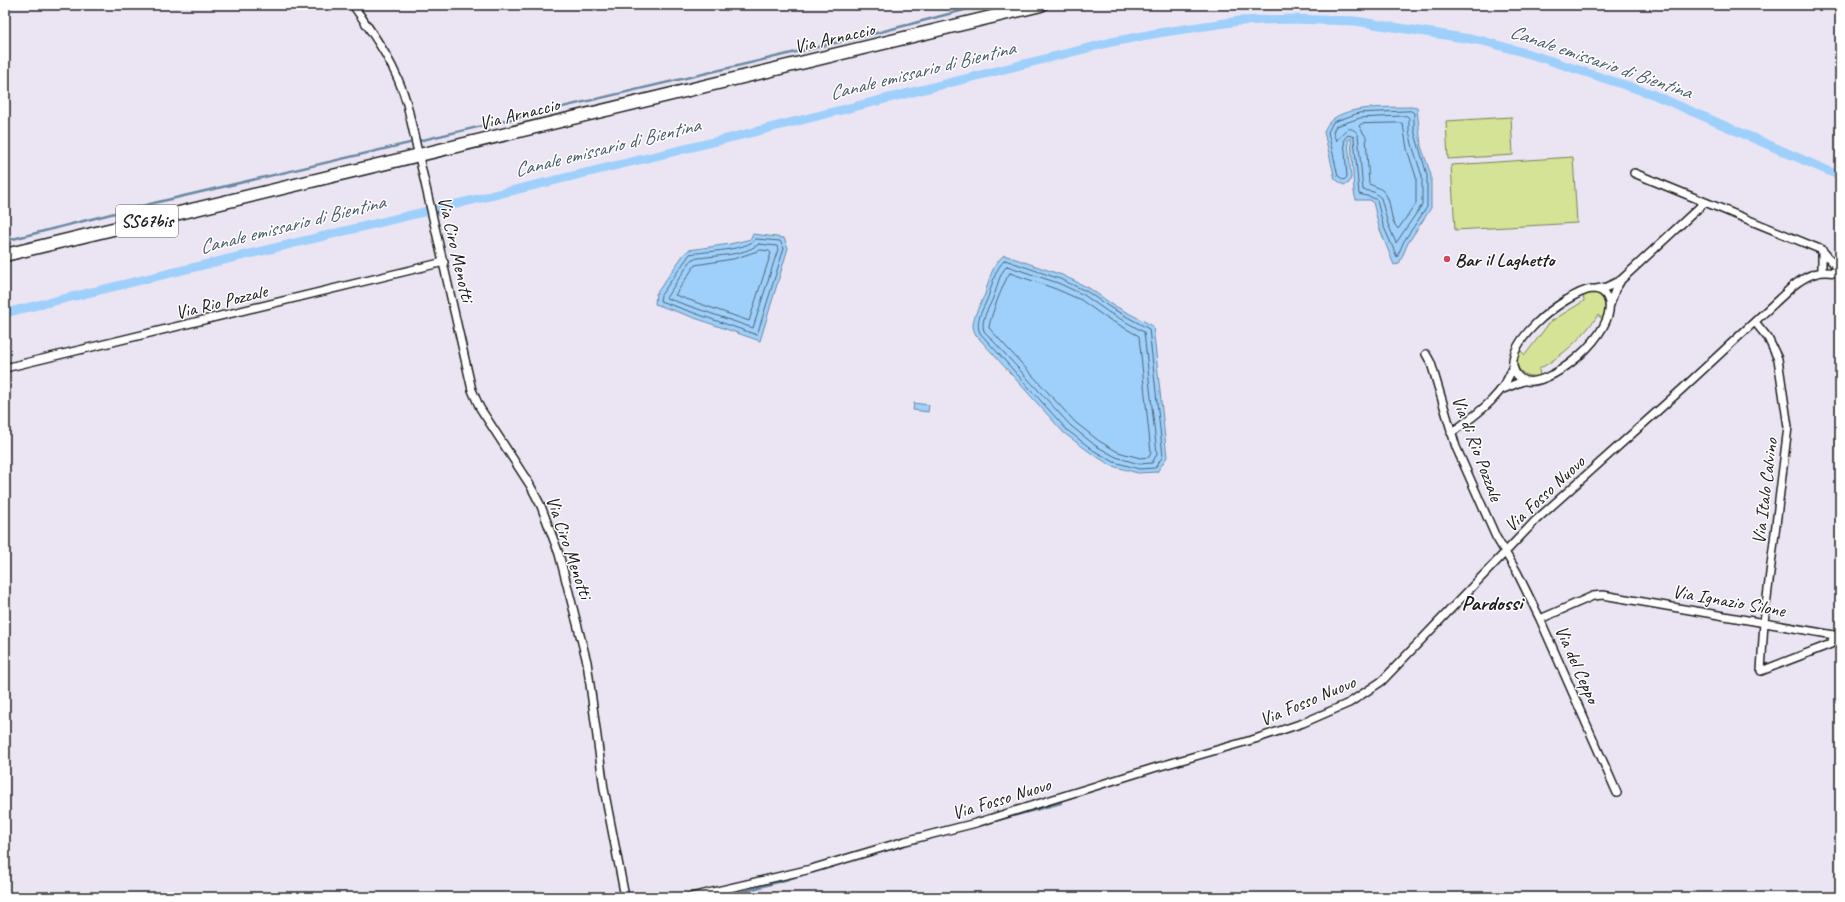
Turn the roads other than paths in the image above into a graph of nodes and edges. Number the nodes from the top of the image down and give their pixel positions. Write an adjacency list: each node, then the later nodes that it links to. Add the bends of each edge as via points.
1 (353, 5): 3 (street, Via Ciro Menotti, via 397,73)
2 (1041, 5): 3 (main road, Via Arnaccio / SS67bis)
3 (418, 150): 7 (main road, Via Arnaccio / SS67bis); 8 (street, Via Ciro Menotti)
4 (1634, 173): 5 (street)
5 (1705, 202): 6 (street); 11 (street)
6 (1822, 250): 9 (street); 10 (street)
7 (5, 254)
8 (444, 262): 17 (street, Via Rio Pozzale); 26 (street, Via Ciro Menotti, via 475,398 530,485 541,506 561,562 588,662 604,789)
9 (1822, 272): 10 (street, Via Fosso Nuovo); 14 (street, Via Fosso Nuovo, via 1798,282)
10 (1840, 272)
11 (1621, 280): 12 (street); 13 (street)
12 (1596, 289): 13 (street, via 1605,294); 16 (street, via 1573,294 1544,316 1520,343)
13 (1610, 306): 18 (street, via 1604,327 1580,355 1546,378 1539,381)
14 (1754, 322): 21 (street, Via Fosso Nuovo); 23 (street, Via Italo Calvino, via 1768,338 1778,359 1788,427)
15 (1426, 354): 20 (street, Via di Rio Pozzale, via 1431,363)
16 (1513, 363): 18 (street, via 1517,375); 19 (street, via 1509,379)
17 (5, 368)
18 (1523, 380): 19 (street)
19 (1501, 390): 20 (street)
20 (1451, 433): 21 (street, Via di Rio Pozzale, via 1488,519)
21 (1505, 551): 22 (street, Via del Ceppo); 27 (street, Via Fosso Nuovo, via 1382,681 1349,703 1323,715 1255,739 976,823 811,868)
22 (1540, 619): 23 (street, Via Ignazio Silone, via 1592,596 1603,595); 25 (street, Via del Ceppo)
23 (1764, 622): 24 (street, Via Italo Calvino); 24 (street, Via Ignazio Silone, via 1834,635 1831,644)
24 (1760, 671)
25 (1617, 793)
26 (625, 897)
27 (690, 897)

